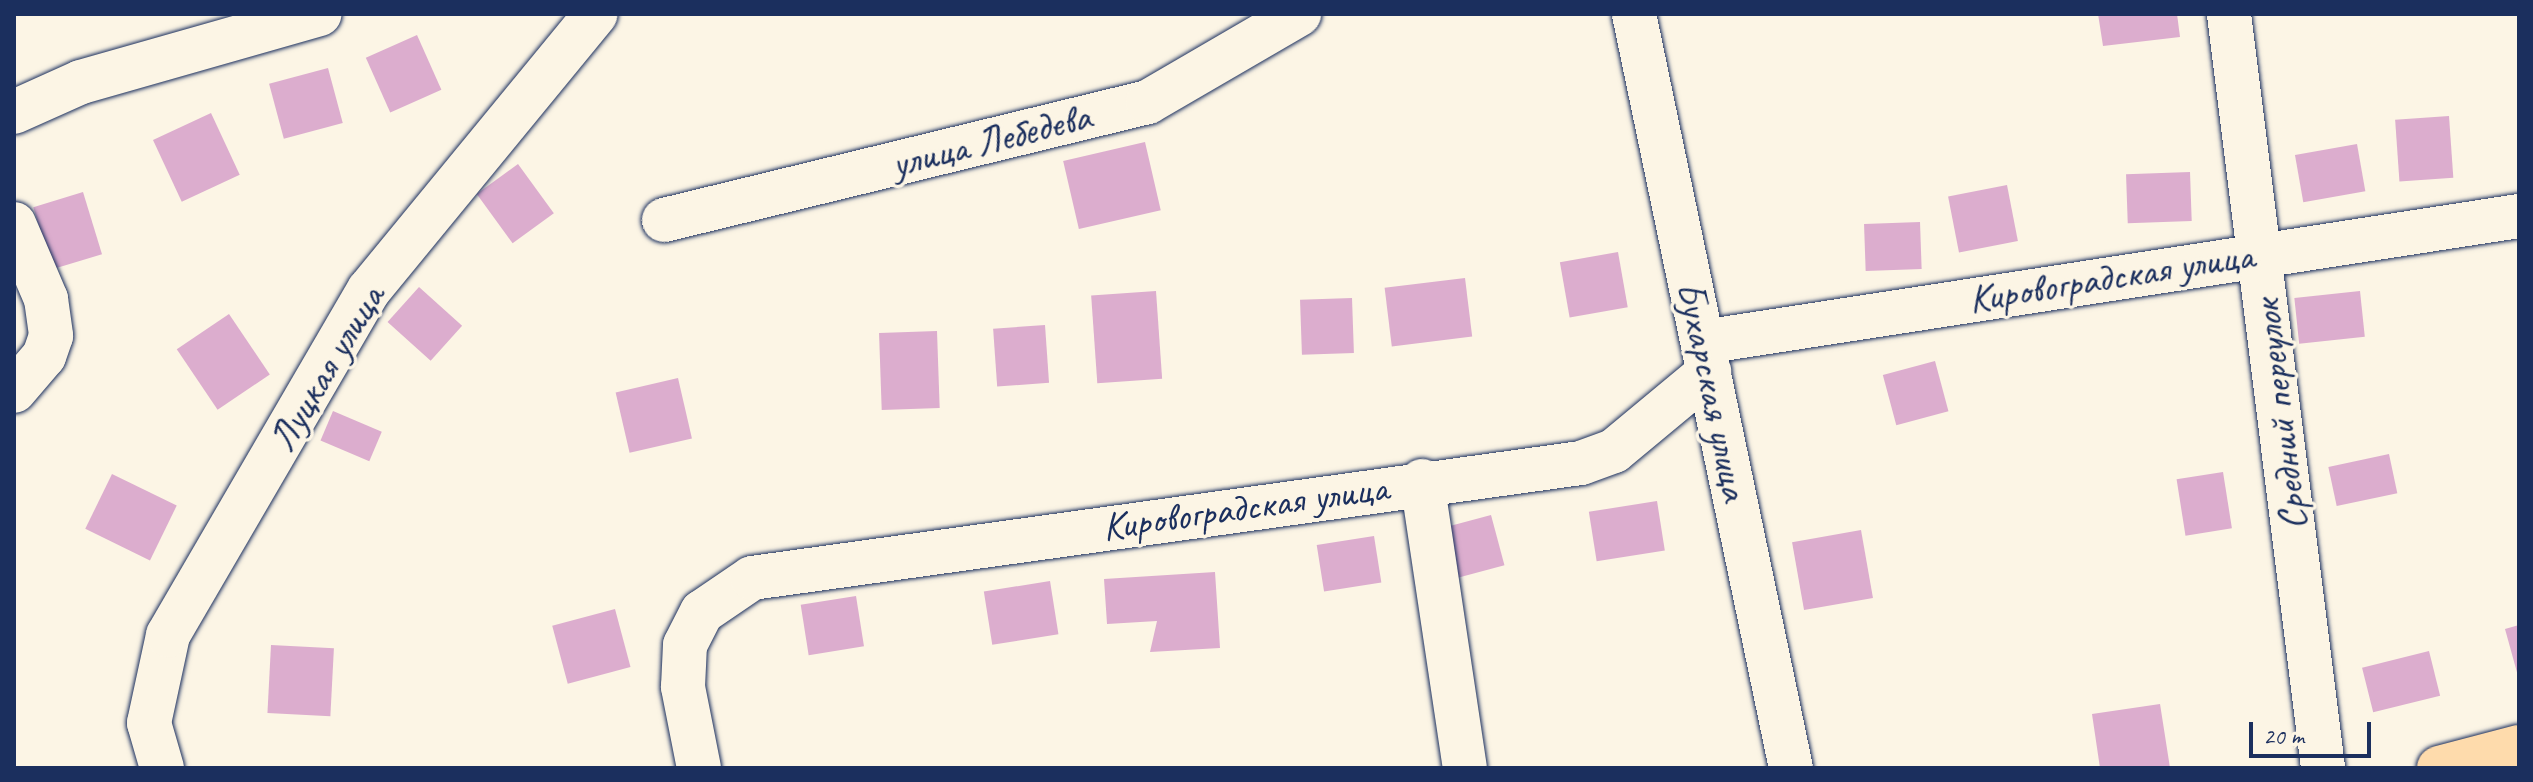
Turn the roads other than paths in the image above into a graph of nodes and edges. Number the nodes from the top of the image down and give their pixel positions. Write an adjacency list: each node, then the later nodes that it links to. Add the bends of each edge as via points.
1 (320, 14): 6 (street, via 81,82)
2 (596, 14): 15 (street, Луцкая улица, via 369,290 168,635 149,723)
3 (1299, 14): 8 (street, улица Лебедева, via 1148,102)
4 (1634, 14): 11 (street, Бухарская улица)
5 (2229, 14): 10 (street, Средний переулок)
6 (14, 112)
7 (2519, 216): 10 (street, Кировоградская улица)
8 (664, 220)
9 (14, 224): 12 (street, via 46,299 51,336 44,356)
10 (2260, 253): 11 (street, Кировоградская улица); 19 (street, Средний переулок)
11 (1706, 357): 13 (street, Кировоградская улица, via 1614,451 1581,463); 18 (street, Бухарская улица)
12 (14, 391)
13 (1422, 481): 16 (street, Кировоградская улица, via 752,578 702,612 685,645 683,687); 17 (street)
14 (2519, 747): 20 (main road)
15 (162, 768)
16 (699, 768)
17 (1465, 768)
18 (1791, 768)
19 (2323, 768)
20 (2439, 768)

